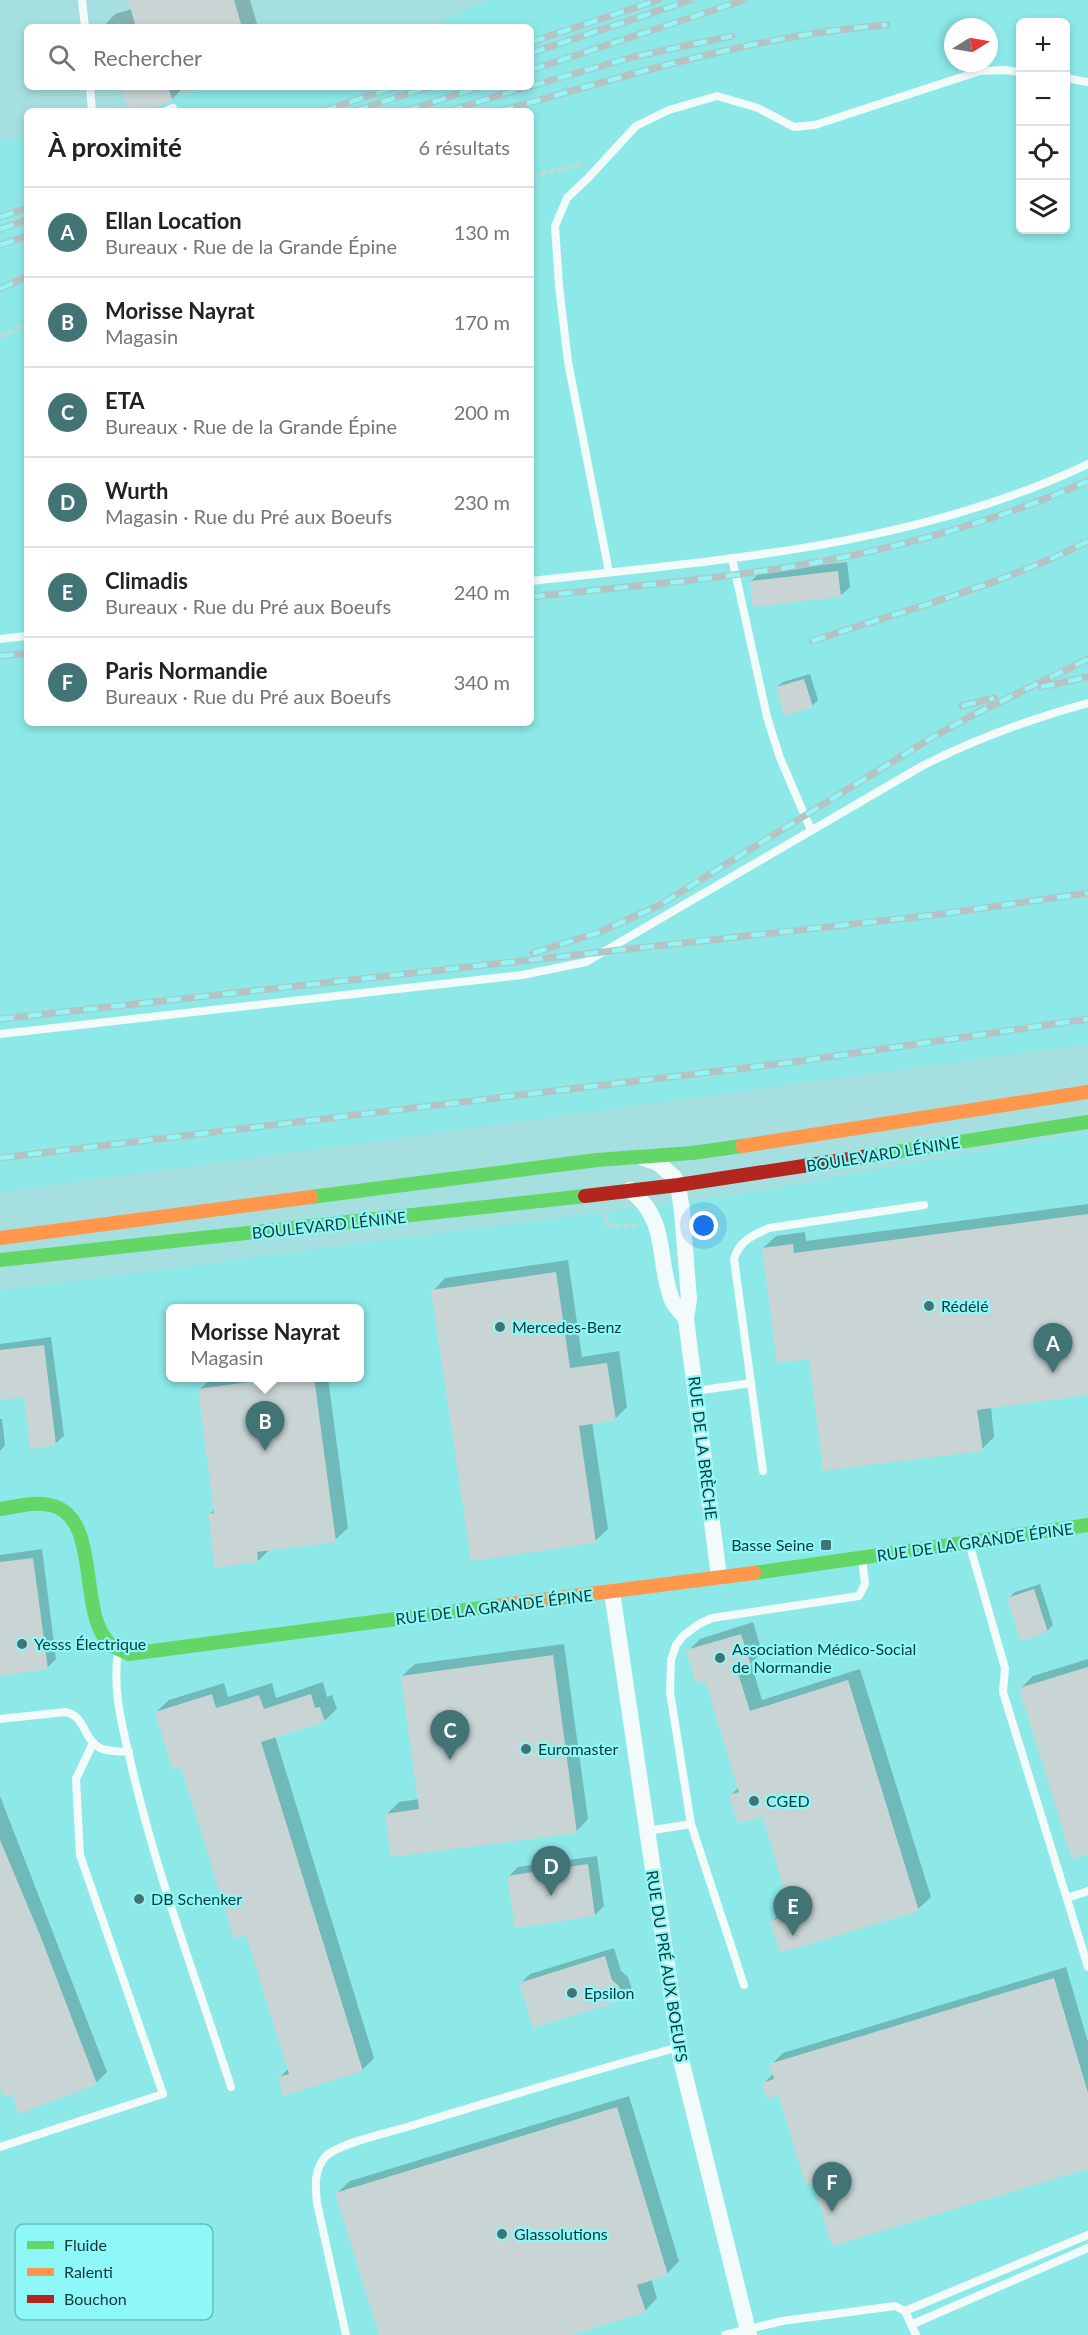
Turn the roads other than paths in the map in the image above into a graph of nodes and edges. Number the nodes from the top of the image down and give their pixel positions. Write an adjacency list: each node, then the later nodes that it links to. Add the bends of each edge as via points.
1 (82, 0): 2 (lane)
2 (85, 24)
3 (1016, 71): 10 (lane, via 980,71 815,125 794,127 758,108 717,96 669,110 636,126 567,198 555,226 568,362)
4 (1070, 79): 5 (lane)
5 (1088, 82)
6 (90, 90): 7 (lane)
7 (92, 108)
8 (1088, 464): 9 (lane, via 1014,496 917,525 821,546)
9 (732, 558): 10 (lane); 15 (lane, via 767,717)
10 (609, 572): 11 (lane)
11 (534, 581)
12 (24, 636): 13 (lane)
13 (0, 639)
14 (1088, 703): 15 (lane, via 960,746)
15 (811, 830): 16 (lane, via 575,965 522,975)
16 (0, 1034)
17 (1088, 1092): 19 (main road, BOULEVARD LÉNINE)
18 (1086, 1124): 22 (main road, BOULEVARD LÉNINE)
19 (692, 1153): 20 (main road, BOULEVARD LÉNINE); 21 (street, BOULEVARD LÉNINE)
20 (639, 1157): 21 (street, BOULEVARD LÉNINE); 27 (main road, BOULEVARD LÉNINE)
21 (667, 1170): 22 (street, BOULEVARD LÉNINE); 23 (street, BOULEVARD LÉNINE)
22 (678, 1185): 23 (main road, BOULEVARD LÉNINE); 29 (street, RUE DE LA BRÈCHE, via 690,1299)
23 (657, 1187): 24 (main road, BOULEVARD LÉNINE); 26 (street)
24 (630, 1190): 26 (street, RUE DE LA BRÈCHE); 28 (main road, BOULEVARD LÉNINE)
25 (924, 1205): 30 (lane, via 769,1228 742,1243 734,1259)
26 (650, 1211): 29 (street, RUE DE LA BRÈCHE, via 672,1302)
27 (0, 1238)
28 (0, 1260)
29 (686, 1319): 31 (street, RUE DE LA BRÈCHE)
30 (751, 1383): 31 (lane); 32 (lane)
31 (695, 1391): 37 (street, RUE DE LA BRÈCHE)
32 (763, 1471)
33 (0, 1509): 39 (main road, via 54,1506 75,1522 84,1551 95,1620 102,1635)
34 (1088, 1525): 35 (main road, RUE DE LA GRANDE ÉPINE)
35 (969, 1543): 36 (main road, RUE DE LA GRANDE ÉPINE); 46 (lane, via 1005,1668 1003,1692)
36 (862, 1558): 37 (main road, RUE DE LA GRANDE ÉPINE); 43 (lane, via 865,1584 859,1596 712,1618 676,1645 670,1659 670,1692)
37 (719, 1577): 38 (main road, RUE DE LA GRANDE ÉPINE)
38 (612, 1592): 39 (main road, RUE DE LA GRANDE ÉPINE, via 145,1653); 44 (street, RUE DU PRÉ AUX BOEUFS)
39 (118, 1651): 42 (lane, via 115,1680)
40 (0, 1719): 41 (lane, via 72,1713)
41 (93, 1743): 42 (lane, via 112,1751); 51 (lane, via 76,1779 80,1855 163,2094)
42 (129, 1752): 50 (lane, via 144,1821)
43 (691, 1824): 44 (lane); 48 (lane)
44 (647, 1831): 49 (street, RUE DU PRÉ AUX BOEUFS)
45 (1088, 1891): 46 (lane)
46 (1066, 1898): 47 (lane)
47 (1088, 1967)
48 (744, 1984)
49 (679, 2047): 56 (street, RUE DU PRÉ AUX BOEUFS); 57 (lane, via 378,2135 328,2154 319,2166 316,2203)
50 (231, 2087)
51 (0, 2148)
52 (1088, 2235): 54 (lane)
53 (1088, 2248): 55 (lane)
54 (905, 2311): 55 (lane); 56 (lane, via 895,2306 782,2321)
55 (913, 2324): 59 (lane)
56 (748, 2332): 58 (lane)
57 (346, 2335)
58 (725, 2335)
59 (916, 2335)

